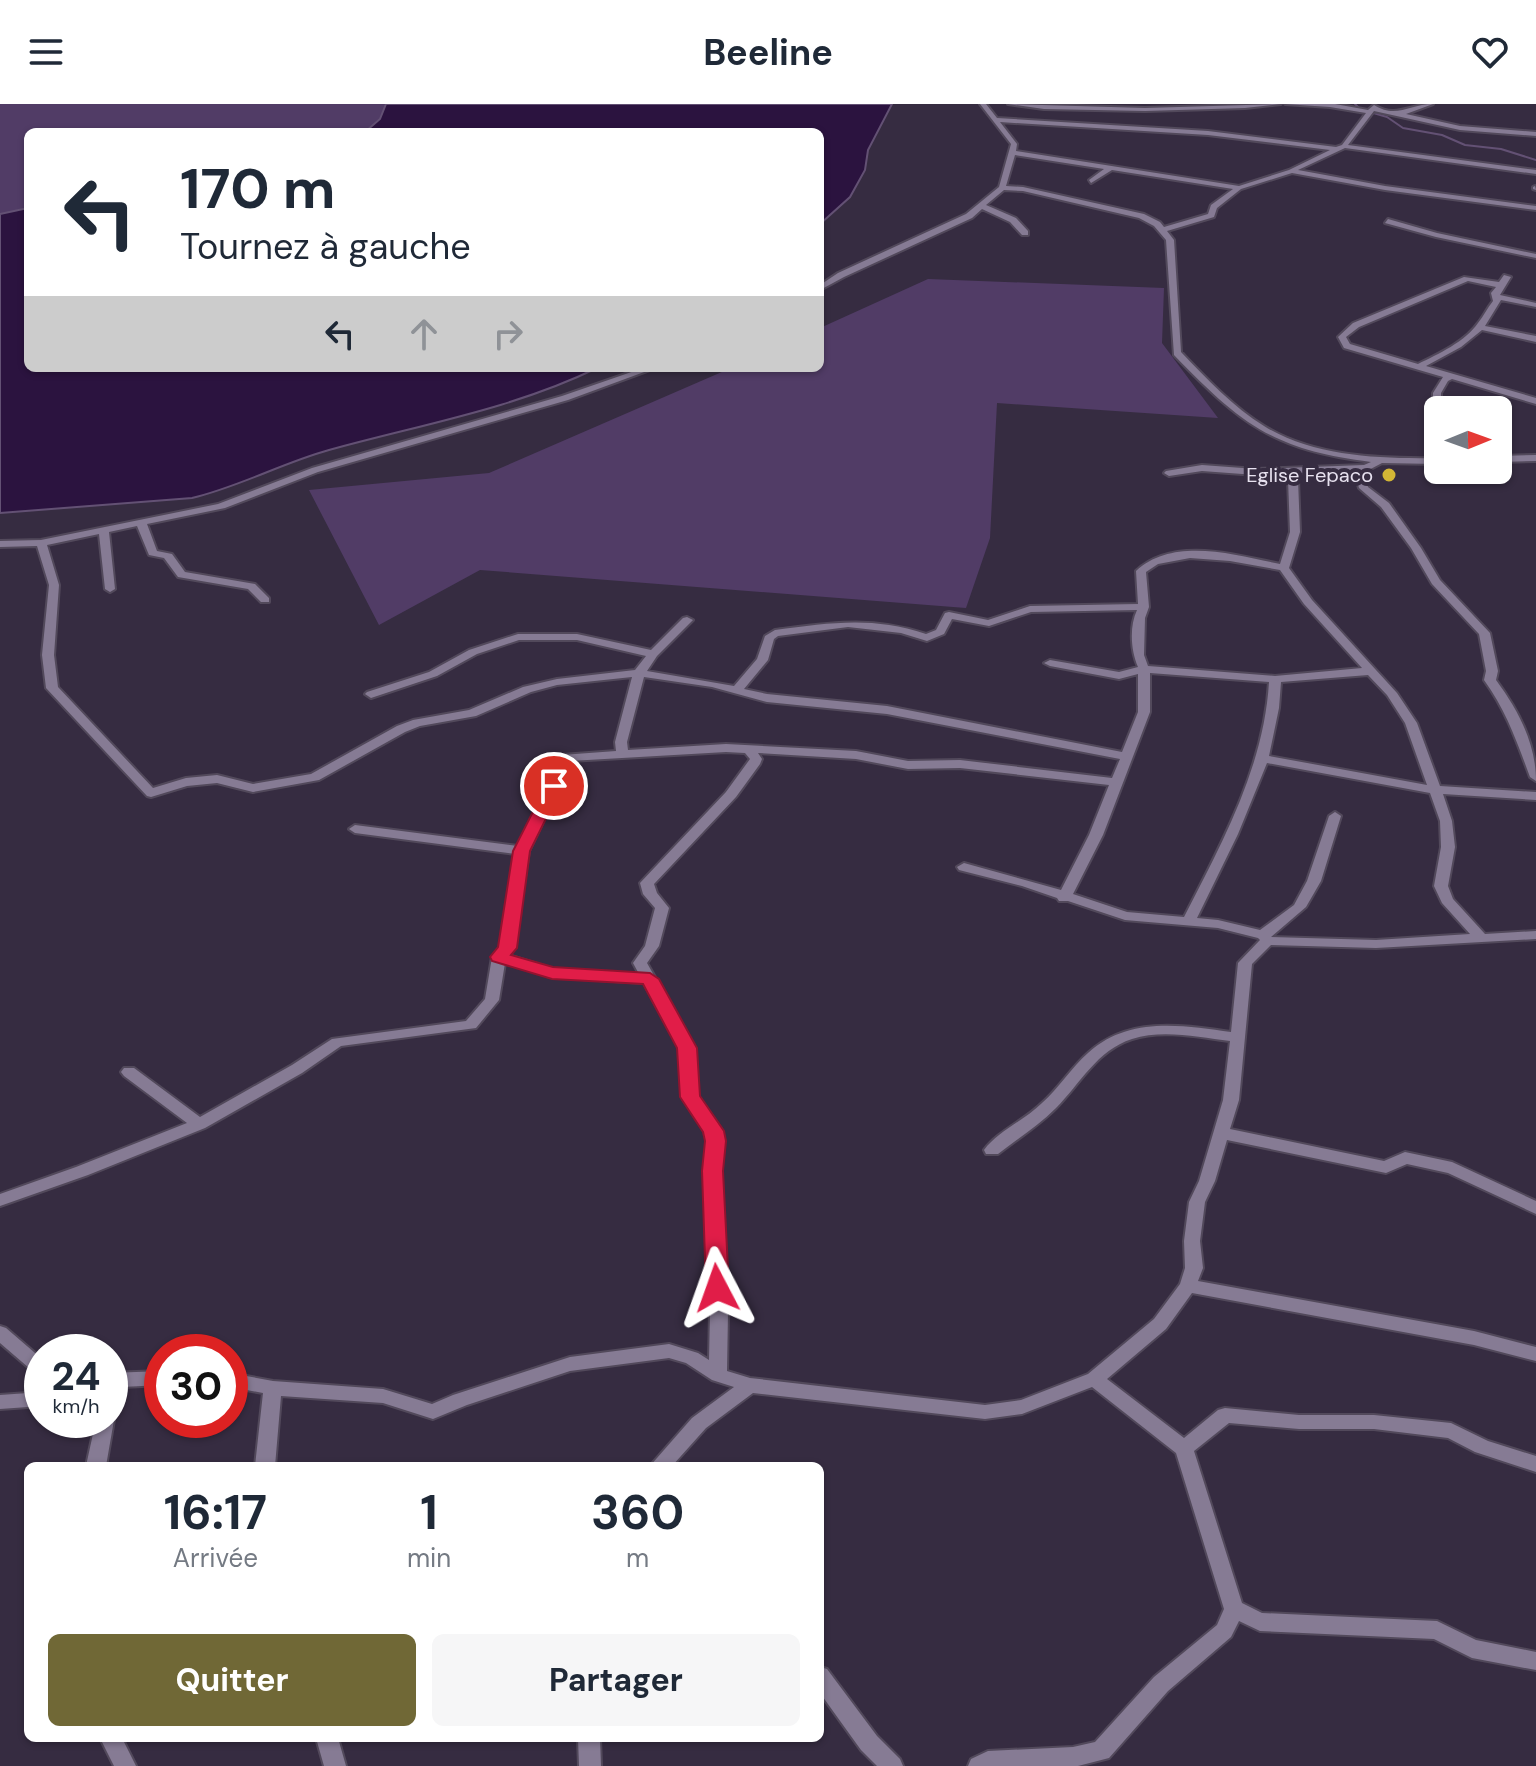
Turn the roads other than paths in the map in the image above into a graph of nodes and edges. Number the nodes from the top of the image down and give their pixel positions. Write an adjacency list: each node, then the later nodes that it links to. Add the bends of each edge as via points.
1 (983, 104): 8 (street)
2 (1011, 104): 3 (street, via 1193,109)
3 (1278, 104)
4 (1288, 104): 6 (street)
5 (1430, 104): 7 (street)
6 (1373, 109): 7 (street); 10 (street)
7 (1400, 114): 9 (street, via 1460,128)
8 (994, 120): 11 (street, via 1184,131); 12 (street, via 1014,144)
9 (1536, 134)
10 (1344, 146): 11 (street); 15 (street)
11 (1335, 149): 14 (street)
12 (1014, 153): 13 (street); 17 (street)
13 (1112, 167): 16 (street); 18 (street)
14 (1291, 171): 18 (street); 20 (street)
15 (1536, 172)
16 (1091, 181)
17 (1002, 188): 19 (street); 22 (street, via 1128,213)
18 (1239, 188): 22 (street, via 1211,215)
19 (981, 206): 23 (street, via 1013,220); 25 (street)
20 (1536, 208)
21 (1388, 221): 24 (street)
22 (1163, 230): 38 (street, via 1172,249 1177,353 1266,432)
23 (1025, 233)
24 (1536, 256)
25 (824, 286)
26 (1496, 297): 27 (street); 28 (street); 30 (street, via 1503,281 1467,279 1343,334 1347,346)
27 (1536, 305)
28 (1480, 327): 29 (street); 30 (street)
29 (1536, 339)
30 (1418, 367): 32 (street)
31 (640, 372): 42 (street, via 315,470 221,506)
32 (1451, 377): 33 (street); 34 (street)
33 (1437, 396)
34 (1536, 401)
35 (1536, 458): 36 (street)
36 (1512, 459)
37 (1424, 461): 38 (street)
38 (1378, 462): 39 (street)
39 (1364, 468): 40 (street); 63 (street, via 1358,472 1364,488 1385,505 1436,582 1484,633 1490,680 1519,729)
40 (1299, 469): 41 (street, via 1253,472 1215,467); 46 (street, via 1293,479 1295,532)
41 (1169, 473)
42 (142, 525): 43 (street); 48 (street, via 153,553 168,556 182,575 251,586)
43 (104, 531): 44 (street); 47 (street)
44 (41, 543): 45 (street); 55 (street, via 54,585 48,655 52,688 151,793 186,782 217,779 253,788 315,777 417,723 472,713 557,682)
45 (0, 544)
46 (1284, 568): 49 (street, via 1165,556 1141,571); 54 (street)
47 (110, 589)
48 (265, 600)
49 (1144, 607): 53 (street, via 1138,642); 57 (street, via 1030,609 989,623 949,615 940,632 927,638 848,624 775,633 762,660)
50 (687, 620): 51 (street)
51 (653, 654): 55 (street); 58 (street, via 577,637 518,637)
52 (1050, 663): 53 (street, via 1119,676)
53 (1144, 669): 56 (street); 61 (street, via 1144,712)
54 (1371, 671): 56 (street); 65 (street, via 1411,723)
55 (639, 673): 57 (street); 60 (street)
56 (1275, 679): 62 (street)
57 (737, 690): 61 (street, via 815,705 887,710)
58 (371, 694)
59 (750, 751): 60 (street); 64 (street, via 856,755 908,765 960,764); 77 (street, via 756,759 750,772 647,883 662,908 652,946 640,963)
60 (622, 754): 69 (street, via 560,762)
61 (1125, 756): 64 (street)
62 (1262, 758): 65 (street); 72 (street, via 1232,835)
63 (1536, 777)
64 (1116, 782): 71 (street)
65 (1436, 790): 66 (street); 74 (street, via 1448,847 1441,886)
66 (1536, 796)
67 (1335, 816): 75 (street, via 1314,881 1299,907)
68 (355, 829): 69 (street)
69 (522, 851): 76 (street, via 507,948)
70 (964, 867): 71 (street)
71 (1064, 898): 72 (street, via 1125,916)
72 (1189, 920): 75 (street)
73 (1536, 935): 74 (street)
74 (1480, 937): 75 (street, via 1376,944)
75 (1265, 938): 78 (street, via 1245,963)
76 (499, 957): 77 (street, via 552,973); 80 (street, via 492,1000 471,1025 337,1042)
77 (650, 979): 89 (street, via 687,1048 690,1097 716,1141 712,1171)
78 (1236, 1037): 81 (street, via 1231,1100); 82 (street, via 1161,1032 1115,1040 1049,1107)
79 (129, 1072): 80 (street)
80 (199, 1124): 83 (street)
81 (1221, 1133): 84 (street, via 1386,1167 1405,1158 1452,1168); 85 (street, via 1197,1202 1194,1268)
82 (992, 1150)
83 (0, 1200)
84 (1536, 1208)
85 (1188, 1286): 88 (street); 90 (street, via 1160,1324)
86 (0, 1333): 87 (street)
87 (24, 1354)
88 (1536, 1354)
89 (718, 1375): 92 (street); 93 (street, via 669,1351 612,1357 570,1364 433,1412 383,1396)
90 (1094, 1379): 92 (street, via 1022,1407 985,1412); 97 (street)
91 (248, 1383): 93 (street)
92 (750, 1385): 100 (street, via 699,1423)
93 (273, 1388): 99 (street)
94 (24, 1400): 95 (street)
95 (0, 1402)
96 (101, 1438): 98 (street)
97 (1184, 1449): 101 (street, via 1225,1415 1451,1431); 102 (street)
98 (97, 1462)
99 (265, 1462)
100 (664, 1462)
101 (1536, 1464)
102 (1234, 1609): 103 (street, via 1260,1622 1437,1630 1472,1649); 112 (street, via 1224,1631 1161,1684 1101,1751)
103 (1536, 1661)
104 (824, 1681): 111 (street)
105 (113, 1742): 108 (street)
106 (328, 1742): 109 (street)
107 (589, 1742): 110 (street)
108 (125, 1766)
109 (335, 1766)
110 (590, 1766)
111 (892, 1766)
112 (979, 1766)

